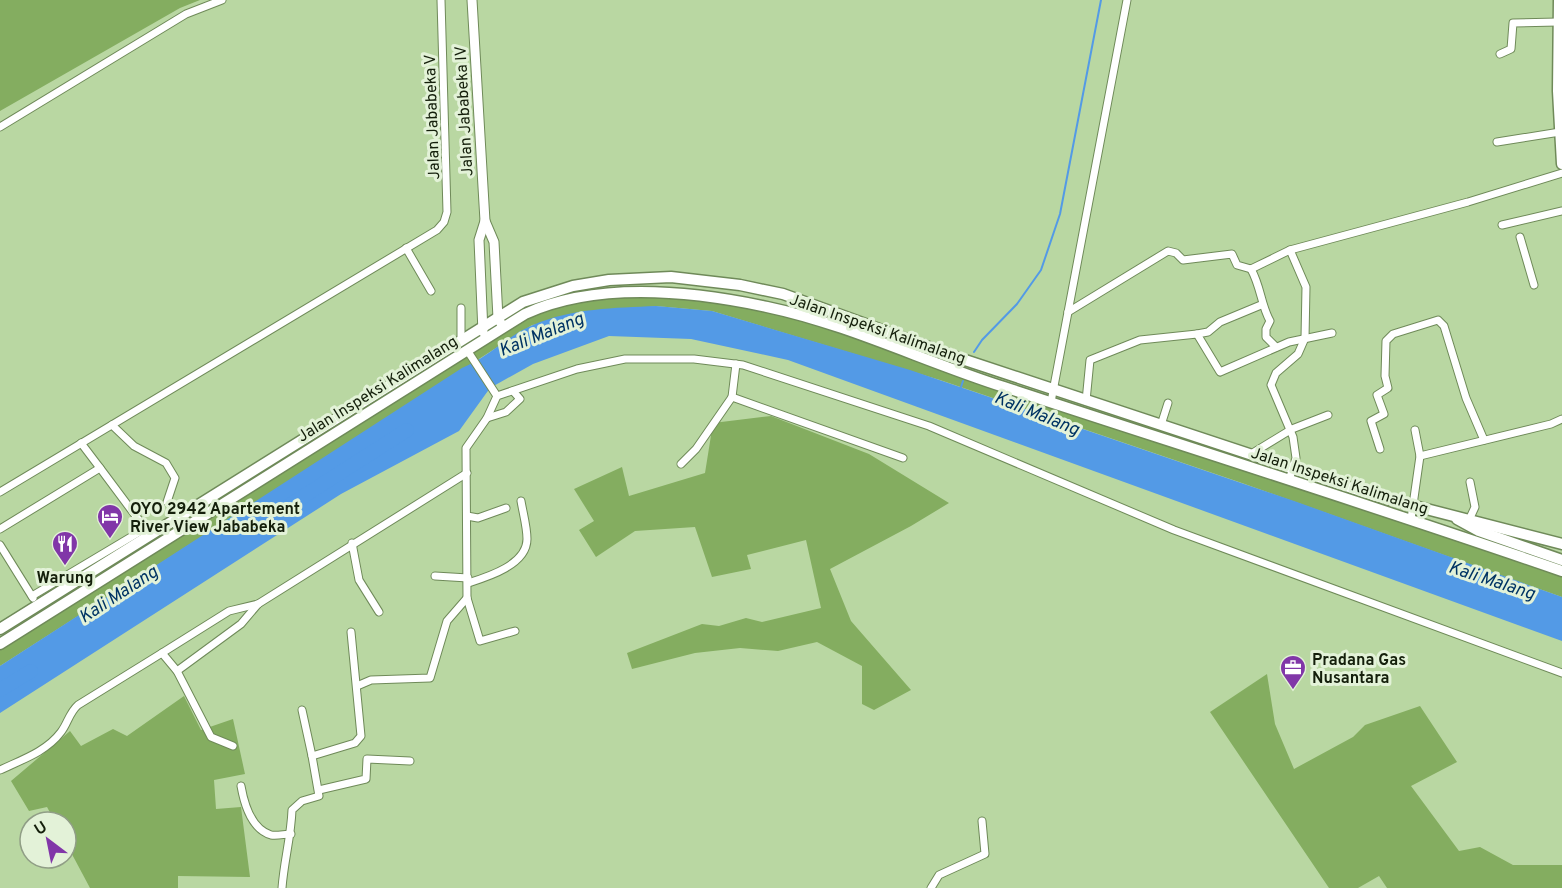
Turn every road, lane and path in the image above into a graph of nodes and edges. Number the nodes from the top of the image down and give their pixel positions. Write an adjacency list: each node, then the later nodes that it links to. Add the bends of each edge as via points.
1 (222, 0): 8 (street, via 186,14)
2 (441, 0): 17 (street, Jalan Jababeka V, via 447,212 437,230)
3 (472, 0): 14 (street, Jalan Jababeka IV)
4 (1127, 0): 26 (street)
5 (1559, 0): 6 (main road)
6 (1558, 22): 7 (street, via 1513,23 1511,49); 9 (main road)
7 (1500, 54)
8 (0, 127)
9 (1560, 132): 10 (street); 11 (main road)
10 (1497, 142)
11 (1562, 164)
12 (1562, 173): 18 (street)
13 (1562, 211): 15 (street)
14 (485, 221): 28 (street, Jalan Jababeka IV, via 494,242); 29 (street, Jalan Jababeka IV, via 479,240)
15 (1502, 225)
16 (1520, 237): 20 (street)
17 (406, 248): 21 (street); 47 (street)
18 (1290, 250): 19 (street); 32 (street, via 1306,287)
19 (1251, 268): 23 (street, via 1264,303); 26 (street, via 1237,265 1232,254 1184,260 1168,251)
20 (1534, 285)
21 (431, 291)
22 (777, 293): 25 (main road); 27 (main road, Jalan Inspeksi Kalimalang, via 671,277 609,280 553,291); 36 (main road, Jalan Inspeksi Kalimalang)
23 (1261, 305): 31 (street); 34 (street, via 1270,321 1266,337)
24 (461, 308): 33 (street)
25 (773, 309): 27 (main road, Jalan Inspeksi Kalimalang, via 674,295 614,294); 41 (main road, Jalan Inspeksi Kalimalang)
26 (1068, 312): 36 (street)
27 (517, 313): 28 (main road, Jalan Inspeksi Kalimalang)
28 (501, 322): 29 (main road, Jalan Inspeksi Kalimalang)
29 (484, 333): 33 (main road, Jalan Inspeksi Kalimalang)
30 (1332, 333): 32 (street)
31 (1197, 334): 34 (street, via 1220,372); 40 (street, via 1140,340 1093,356 1088,363)
32 (1305, 338): 34 (street); 50 (street, via 1298,354 1276,373 1271,385)
33 (464, 345): 38 (street); 70 (main road, Jalan Inspeksi Kalimalang); 92 (main road, Jalan Inspeksi Kalimalang)
34 (1276, 347)
35 (736, 364): 37 (street, via 684,358 625,359 577,369); 39 (street); 95 (street, via 929,426 1174,530)
36 (1053, 390): 40 (main road, Jalan Inspeksi Kalimalang); 41 (street)
37 (513, 391): 38 (street); 45 (street, via 520,399 512,408)
38 (494, 393): 45 (street)
39 (732, 397): 59 (street); 60 (street)
40 (1086, 400): 44 (main road, Jalan Inspeksi Kalimalang)
41 (1051, 402): 49 (main road, Jalan Inspeksi Kalimalang)
42 (1168, 404): 48 (street)
43 (1328, 415): 50 (street)
44 (1137, 417): 48 (main road, Jalan Inspeksi Kalimalang); 49 (main road)
45 (487, 418): 63 (street, via 466,448)
46 (1562, 419): 53 (street)
47 (112, 425): 54 (street); 70 (street, via 134,446 172,468 176,478 167,502)
48 (1161, 425): 52 (main road, Jalan Inspeksi Kalimalang)
49 (1133, 429): 56 (main road, Jalan Inspeksi Kalimalang)
50 (1292, 429): 57 (street); 61 (street)
51 (1415, 430): 58 (street)
52 (1208, 440): 56 (main road); 57 (main road, Jalan Inspeksi Kalimalang)
53 (1484, 440): 55 (street, via 1466,398 1444,326 1438,320 1393,334 1386,342 1388,388 1377,395 1384,414 1371,421); 58 (street)
54 (81, 443): 62 (street); 66 (street)
55 (1380, 449)
56 (1205, 452): 64 (main road, Jalan Inspeksi Kalimalang)
57 (1251, 454): 61 (main road, Jalan Inspeksi Kalimalang)
58 (1420, 456): 69 (street)
59 (903, 458)
60 (681, 464)
61 (1294, 466): 64 (street); 69 (main road, Jalan Inspeksi Kalimalang)
62 (100, 468): 74 (street); 76 (street)
63 (467, 473): 71 (street); 78 (street)
64 (1289, 480): 69 (main road, Jalan Inspeksi Kalimalang)
65 (1470, 482): 73 (street, via 1475,507)
66 (0, 492)
67 (521, 501): 84 (street, via 527,539 523,552 502,570)
68 (506, 508): 71 (street, via 478,518)
69 (1412, 513): 72 (main road, Jalan Inspeksi Kalimalang); 75 (main road, Jalan Inspeksi Kalimalang)
70 (183, 514): 76 (main road, Jalan Inspeksi Kalimalang)
71 (467, 516): 84 (street)
72 (1452, 516): 73 (main road, Jalan Inspeksi Kalimalang); 77 (main road)
73 (1469, 520): 79 (main road, Jalan Inspeksi Kalimalang)
74 (0, 529)
75 (1443, 529): 77 (main road); 82 (main road, Jalan Inspeksi Kalimalang)
76 (148, 531): 86 (main road, Jalan Inspeksi Kalimalang)
77 (1481, 532): 81 (main road)
78 (352, 543): 87 (street); 88 (street, via 359,580)
79 (1562, 544)
80 (0, 545): 86 (street)
81 (1562, 560)
82 (1562, 571)
83 (435, 576): 84 (street)
84 (468, 580): 85 (street)
85 (467, 598): 90 (street, via 480,641); 96 (street, via 447,621 430,678 371,680)
86 (34, 601): 89 (main road, Jalan Inspeksi Kalimalang)
87 (258, 604): 93 (street, via 229,611); 94 (street, via 241,624)
88 (379, 612)
89 (0, 629)
90 (515, 631)
91 (351, 632): 96 (street)
92 (0, 644)
93 (162, 652): 94 (street); 101 (street, via 70,711 63,730 44,748)
94 (177, 672): 98 (street, via 211,737)
95 (1562, 673)
96 (357, 686): 99 (street, via 362,727 359,740)
97 (302, 710): 99 (street)
98 (233, 746)
99 (312, 756): 103 (street)
100 (410, 761): 103 (street, via 367,759 366,779)
101 (0, 770)
102 (241, 786): 105 (street, via 245,809 257,823 271,835)
103 (319, 790): 105 (street, via 317,798 294,806)
104 (982, 821): 107 (street, via 985,854 939,874)
105 (291, 834): 106 (street)
106 (282, 888)
107 (931, 888)

